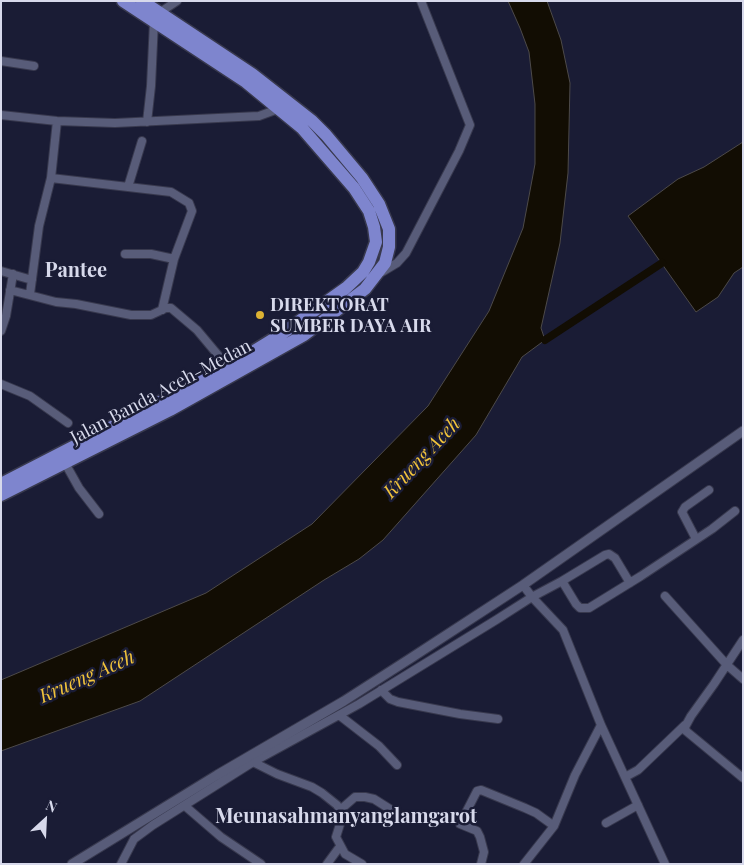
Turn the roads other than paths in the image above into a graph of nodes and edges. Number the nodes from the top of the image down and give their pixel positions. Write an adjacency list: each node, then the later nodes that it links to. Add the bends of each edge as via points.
1 (123, 1): 5 (highway, Jalan Banda Aceh-Medan)
2 (142, 1): 5 (highway, Jalan Banda Aceh-Medan)
3 (177, 1): 5 (street)
4 (421, 1): 18 (street, via 470,124 403,258)
5 (157, 17): 8 (highway, Jalan Banda Aceh-Medan); 11 (street); 18 (highway, Jalan Banda Aceh-Medan, via 252,74 326,135 380,204 389,229 389,247)
6 (1, 61): 7 (street)
7 (34, 66)
8 (278, 109): 11 (street, via 260,116); 25 (highway, Jalan Banda Aceh-Medan, via 302,128 354,188 369,211 376,242 363,272 346,288 280,335)
9 (1, 115): 10 (street)
10 (57, 121): 11 (street); 13 (street)
11 (147, 122)
12 (142, 141): 14 (street)
13 (51, 178): 14 (street); 20 (street, via 39,226)
14 (128, 187): 16 (street, via 171,192 189,203 192,211)
15 (125, 254): 16 (street, via 151,254)
16 (174, 259): 23 (street)
17 (1, 271): 19 (street)
18 (379, 273): 29 (highway, Jalan Banda Aceh-Medan, via 365,289 304,335 170,410)
19 (13, 274): 20 (street); 21 (street)
20 (32, 280): 22 (street)
21 (10, 290): 22 (street); 24 (street)
22 (30, 294): 23 (street, via 56,302 131,315 151,315)
23 (162, 310): 25 (street, via 173,310 197,330)
24 (1, 332)
25 (228, 366): 29 (highway, Jalan Banda Aceh-Medan)
26 (1, 384): 27 (street, via 30,396)
27 (68, 422)
28 (743, 432): 38 (street)
29 (62, 458): 30 (highway, Jalan Banda Aceh-Medan); 32 (highway, Jalan Banda Aceh-Medan); 34 (street)
30 (1, 484)
31 (709, 490): 35 (street, via 682,512)
32 (1, 495)
33 (735, 511): 35 (street)
34 (99, 514)
35 (696, 539): 37 (street)
36 (562, 581): 37 (street, via 576,604 584,609); 37 (street, via 609,554 615,558); 40 (street)
37 (630, 583)
38 (523, 585): 40 (street); 61 (street, via 344,701)
39 (665, 596): 42 (street)
40 (532, 597): 44 (street); 47 (street, via 563,630)
41 (743, 640): 42 (street)
42 (727, 665): 43 (street); 48 (street)
43 (743, 680)
44 (381, 690): 45 (street); 46 (street, via 398,702)
45 (339, 715): 49 (street); 50 (street)
46 (498, 719)
47 (601, 725): 51 (street); 58 (street)
48 (685, 726): 51 (street, via 638,770); 52 (street, via 686,731)
49 (253, 762): 54 (street); 55 (street, via 322,793)
50 (398, 765)
51 (625, 777): 53 (street)
52 (743, 778)
53 (638, 805): 57 (street); 67 (street)
54 (186, 806): 60 (street, via 134,839); 62 (street, via 221,837)
55 (340, 810): 56 (street, via 354,797 365,797 374,799); 64 (street, via 341,821 336,837 345,854)
56 (402, 820)
57 (606, 823)
58 (554, 826): 65 (street, via 531,810 477,791 460,824 477,831 480,836 484,852); 66 (street)
59 (338, 849): 63 (street)
60 (122, 863)
61 (72, 864)
62 (261, 864)
63 (327, 864)
64 (362, 864)
65 (481, 864)
66 (524, 864)
67 (665, 864)

